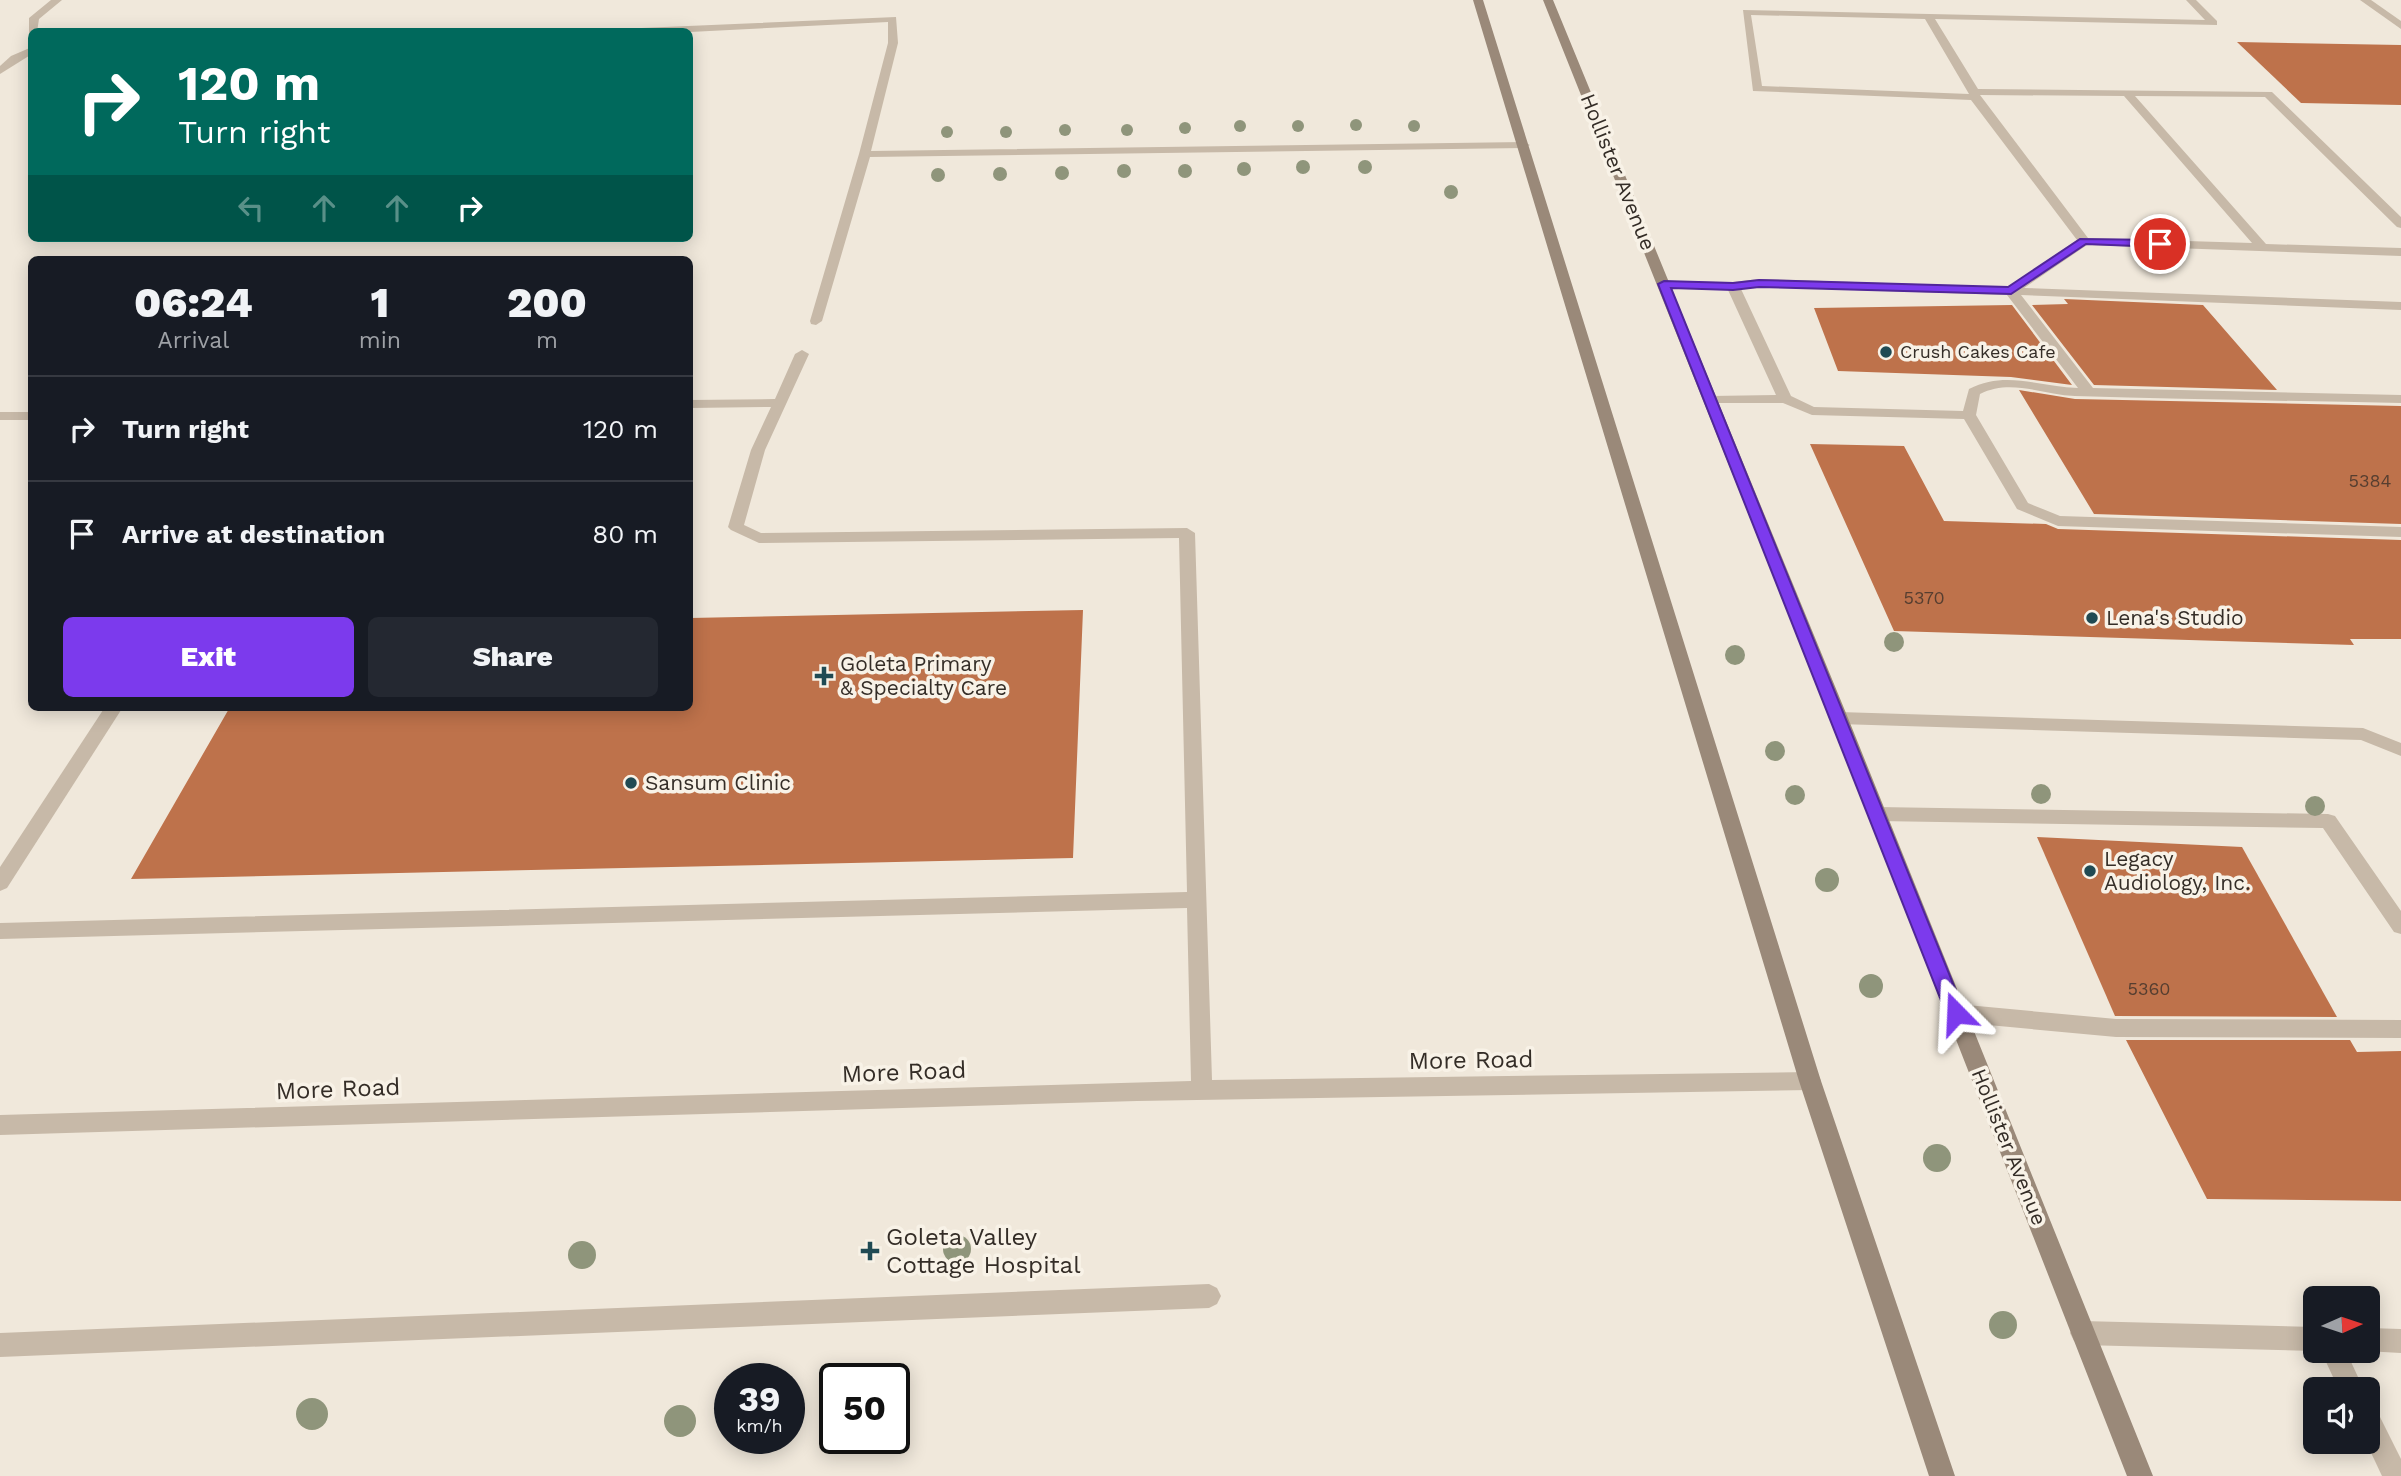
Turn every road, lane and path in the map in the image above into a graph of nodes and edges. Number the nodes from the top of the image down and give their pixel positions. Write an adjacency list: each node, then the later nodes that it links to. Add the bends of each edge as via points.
1 (57, 0): 8 (lane, via 34,18)
2 (1478, 0): 14 (main road)
3 (1548, 0): 20 (main road, Hollister Avenue)
4 (2190, 0): 6 (lane, via 2214,23 1974,13)
5 (2365, 0): 7 (lane)
6 (1928, 16): 13 (lane); 13 (lane, via 1746,12 1757,89)
7 (2401, 26)
8 (33, 28)
9 (693, 28): 15 (lane, via 893,19 894,43)
10 (28, 52): 11 (lane)
11 (0, 71)
12 (2126, 92): 13 (lane); 16 (lane, via 2268,94); 18 (lane)
13 (1975, 94): 17 (lane)
14 (1524, 145): 15 (lane); 46 (main road)
15 (865, 154): 24 (lane)
16 (2401, 224)
17 (2084, 241): 18 (lane); 22 (lane)
18 (2262, 247): 19 (lane)
19 (2401, 252)
20 (1664, 284): 21 (lane); 28 (main road, Hollister Avenue)
21 (1733, 286): 22 (lane); 29 (lane)
22 (2011, 291): 23 (lane); 26 (lane)
23 (2401, 306)
24 (816, 321)
25 (802, 354): 30 (lane)
26 (2090, 393): 27 (lane); 32 (lane, via 1985,385 1974,392)
27 (2401, 399)
28 (1711, 400): 29 (lane); 37 (main road, Hollister Avenue)
29 (1786, 400): 32 (lane, via 1812,411)
30 (780, 403): 31 (lane); 41 (lane, via 758,450 736,527 759,538 1187,533)
31 (693, 404)
32 (1969, 415): 35 (lane, via 2022,506 2058,521)
33 (0, 416): 34 (lane)
34 (28, 416)
35 (2401, 532)
36 (111, 711): 40 (lane)
37 (1839, 718): 38 (lane, via 2362,734); 39 (main road, Hollister Avenue)
38 (2401, 750)
39 (1877, 814): 42 (lane, via 2328,821); 44 (main road, Hollister Avenue)
40 (0, 883)
41 (1196, 900): 43 (lane); 47 (lane)
42 (2401, 926)
43 (0, 931)
44 (1956, 1013): 45 (lane, via 2116,1027); 50 (main road, Hollister Avenue)
45 (2401, 1029)
46 (1810, 1080): 47 (lane, More Road); 56 (main road)
47 (1202, 1092): 48 (lane, More Road)
48 (0, 1125)
49 (1209, 1296): 54 (lane)
50 (2082, 1333): 51 (lane); 57 (main road, Hollister Avenue)
51 (2303, 1339)
52 (2380, 1340): 53 (lane)
53 (2401, 1341)
54 (0, 1345)
55 (2380, 1444): 58 (lane)
56 (1942, 1476)
57 (2140, 1476)
58 (2396, 1476)

